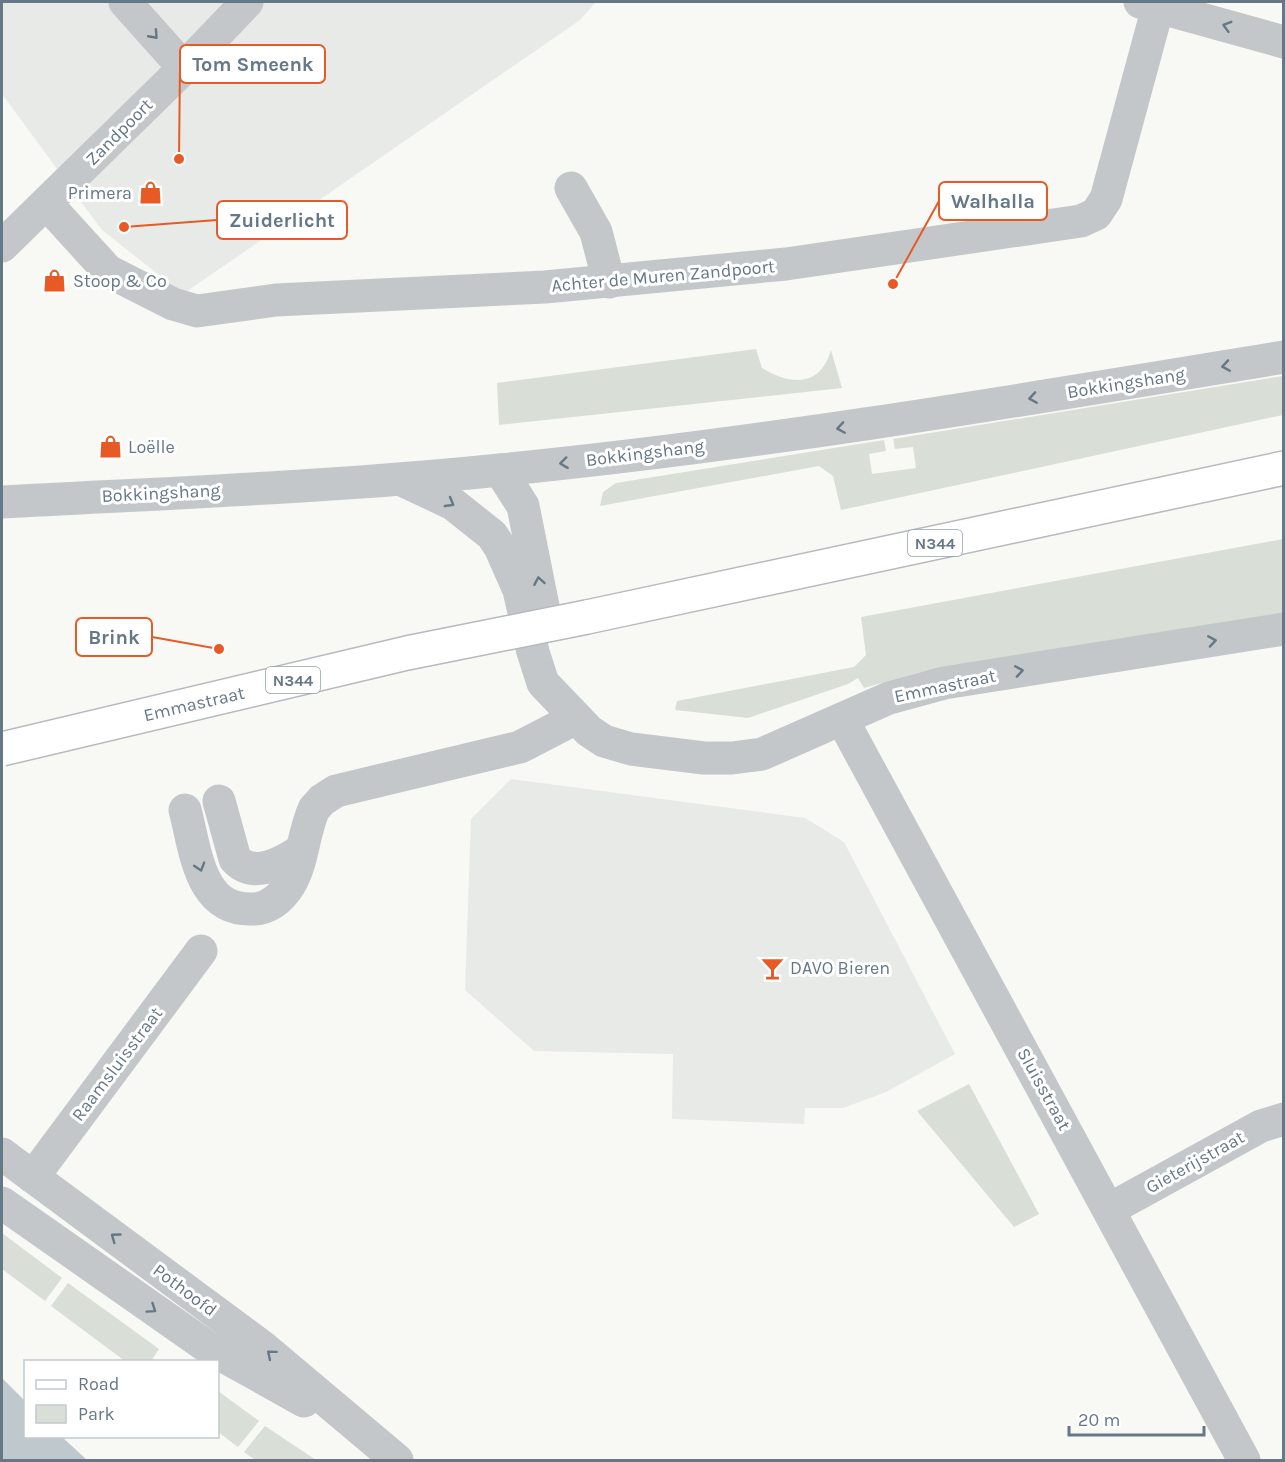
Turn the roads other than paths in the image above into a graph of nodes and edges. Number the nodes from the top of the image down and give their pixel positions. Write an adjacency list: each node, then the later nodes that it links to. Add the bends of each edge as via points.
1 (125, 2): 5 (street, one-way to 5)
2 (248, 2): 5 (street, Zandpoort)
3 (1149, 4): 4 (street, one-way to 3); 9 (street, Achter de Muren Zandpoort, via 1106,199 1090,218 786,264)
4 (1284, 42)
5 (184, 68): 7 (street, Zandpoort)
6 (571, 188): 9 (street, via 596,232)
7 (46, 204): 8 (street, Zandpoort); 9 (street, Achter de Muren Zandpoort, via 108,271 173,304 197,311 276,300)
8 (2, 246)
9 (609, 282)
10 (1284, 357): 12 (street, Bokkingshang, one-way to 12, via 783,437)
11 (1284, 468): 18 (main road, Emmastraat / N344, bridge, via 407,653)
12 (500, 470): 13 (street, Bokkingshang); 16 (street, one-way to 12, via 531,532 523,506)
13 (397, 478): 14 (street, Bokkingshang); 16 (street, Emmastraat, one-way to 16, via 453,504 496,541 519,590 543,683)
14 (2, 502)
15 (1284, 629): 17 (street, Emmastraat, one-way to 15, via 889,698 944,683)
16 (568, 710): 17 (street, Emmastraat, via 589,732 617,746 732,758 762,754); 21 (street, via 520,747 336,791 314,809)
17 (842, 719): 27 (street, Sluisstraat)
18 (2, 749)
19 (219, 801): 21 (street, via 235,859 240,864 269,867)
20 (185, 810): 21 (street, one-way to 21, via 205,881 214,897 233,907 260,909 274,903 292,882)
21 (300, 851)
22 (201, 951): 25 (street, Raamsluisstraat)
23 (1284, 1119): 27 (street, Gieterijstraat, via 1260,1126)
24 (2, 1154): 25 (street, Pothoofd)
25 (33, 1177): 28 (street, Pothoofd, one-way to 25, via 264,1348)
26 (2, 1203): 28 (street, Pothoofd, one-way to 28, via 208,1348)
27 (1110, 1209): 30 (street, Sluisstraat)
28 (363, 1433): 29 (street, Pothoofd)
29 (397, 1461)
30 (1244, 1461)

